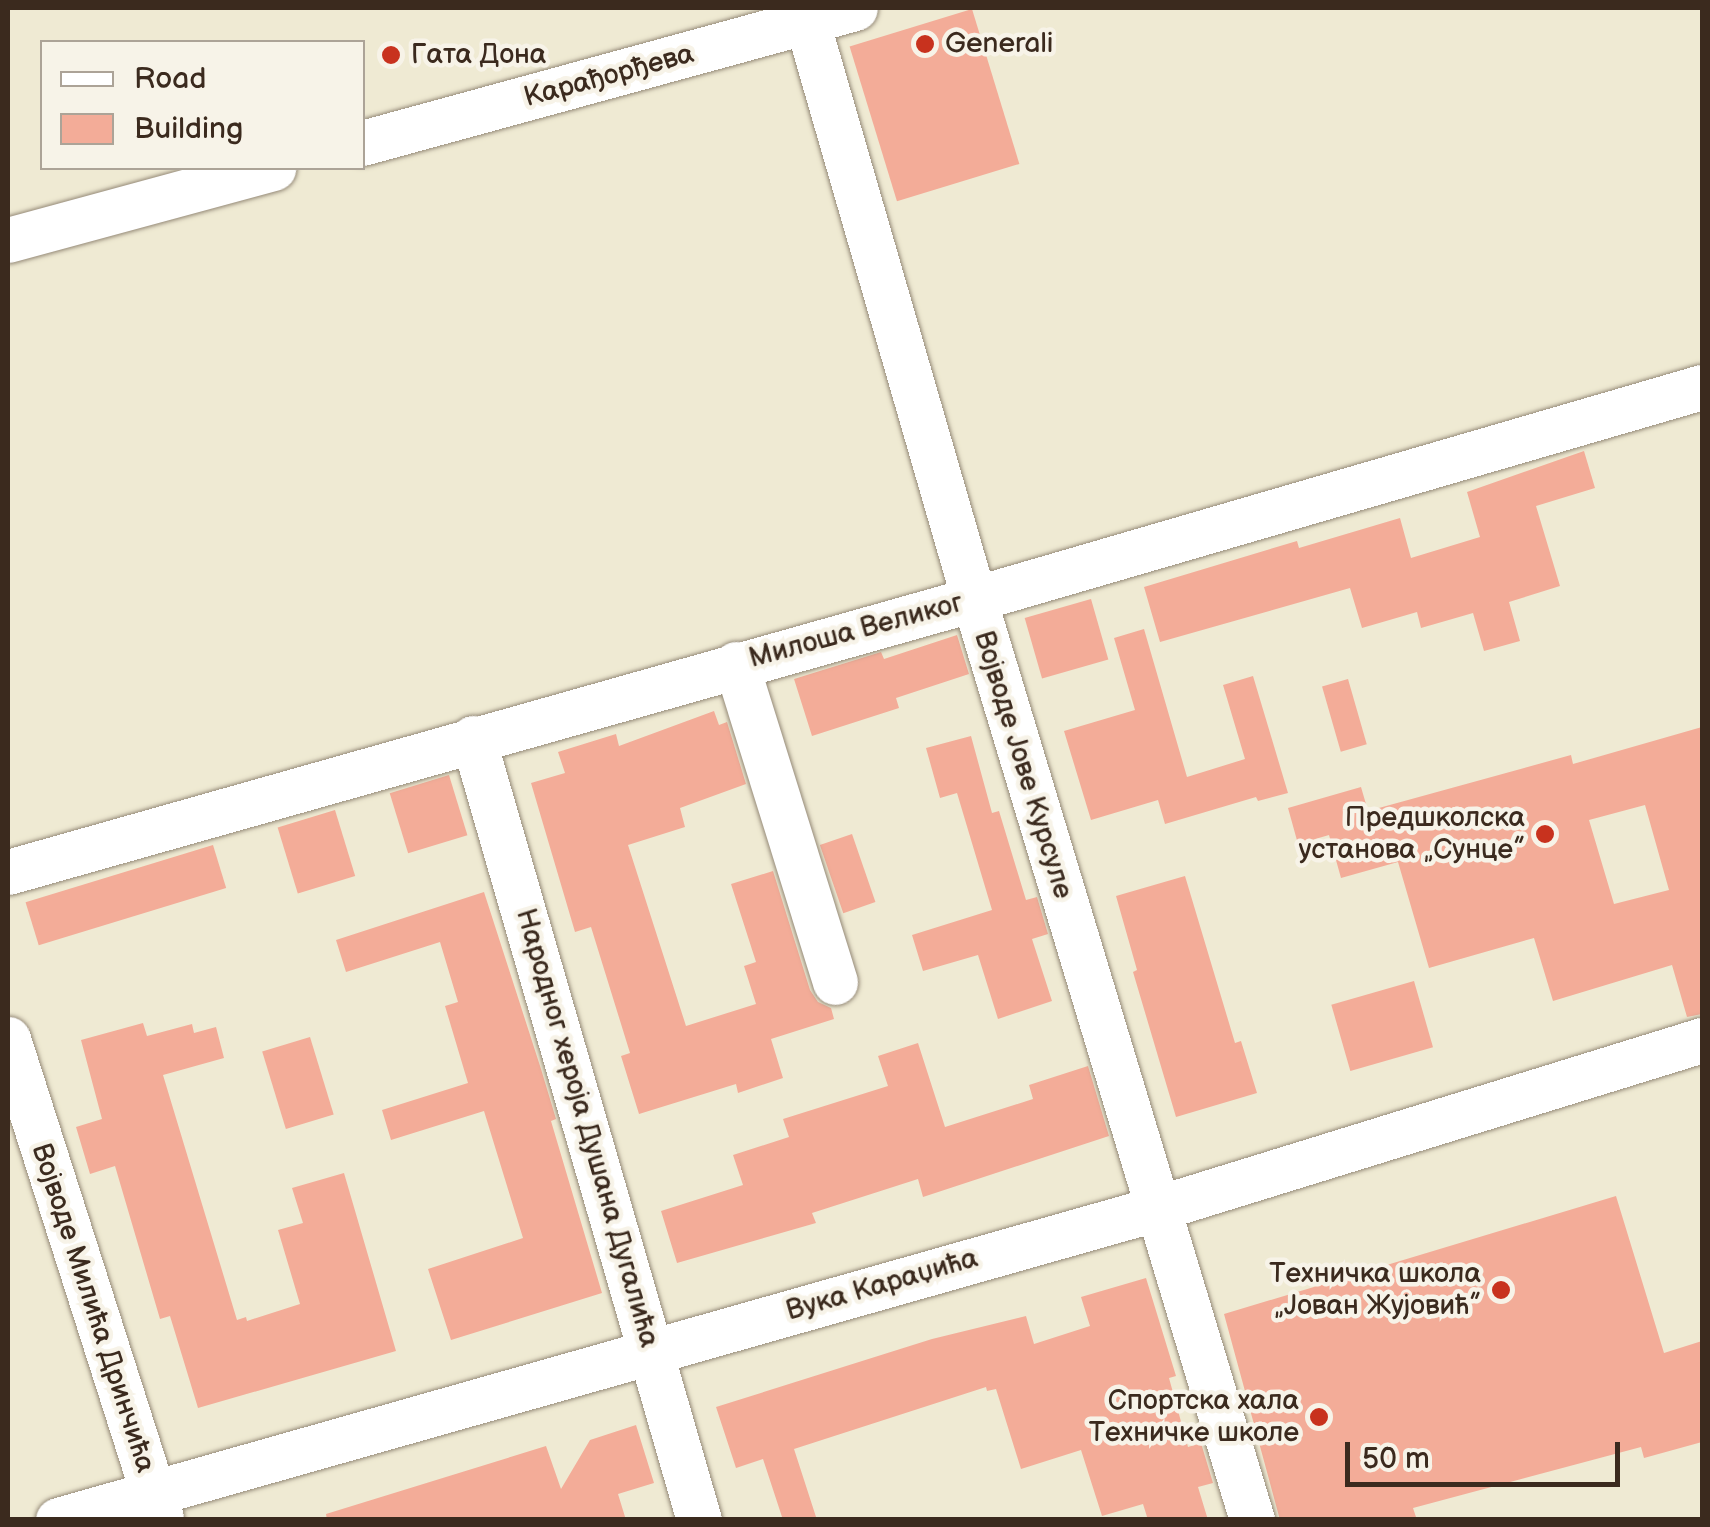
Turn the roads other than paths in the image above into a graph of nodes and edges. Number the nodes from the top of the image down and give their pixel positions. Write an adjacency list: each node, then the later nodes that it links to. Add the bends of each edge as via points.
1 (855, 8): 2 (street, Карађорђева)
2 (806, 15): 3 (street, Карађорђева); 7 (street, Војводе Јове Курсуле)
3 (365, 142)
4 (267, 170): 5 (street)
5 (8, 240)
6 (1702, 387): 7 (street, Милоша Великог)
7 (974, 599): 8 (street, Милоша Великог); 15 (street, Војводе Јове Курсуле)
8 (736, 664): 9 (street, Милоша Великог); 11 (street)
9 (473, 738): 10 (street, Милоша Великог); 16 (street, Народног хероја Душана Дугалића)
10 (8, 872)
11 (835, 982)
12 (8, 1039): 14 (street, Војводе Милића Дринчића)
13 (1702, 1040): 15 (street, Вука Караџића)
14 (16, 1100): 17 (street, Војводе Милића Дринчића)
15 (1155, 1209): 16 (street, Вука Караџића); 20 (street, Војводе Јове Курсуле)
16 (652, 1349): 17 (street, Вука Караџића); 19 (street, Народног хероја Душана Дугалића)
17 (157, 1506): 18 (street, Вука Караџића)
18 (58, 1520)
19 (699, 1520)
20 (1252, 1520)

